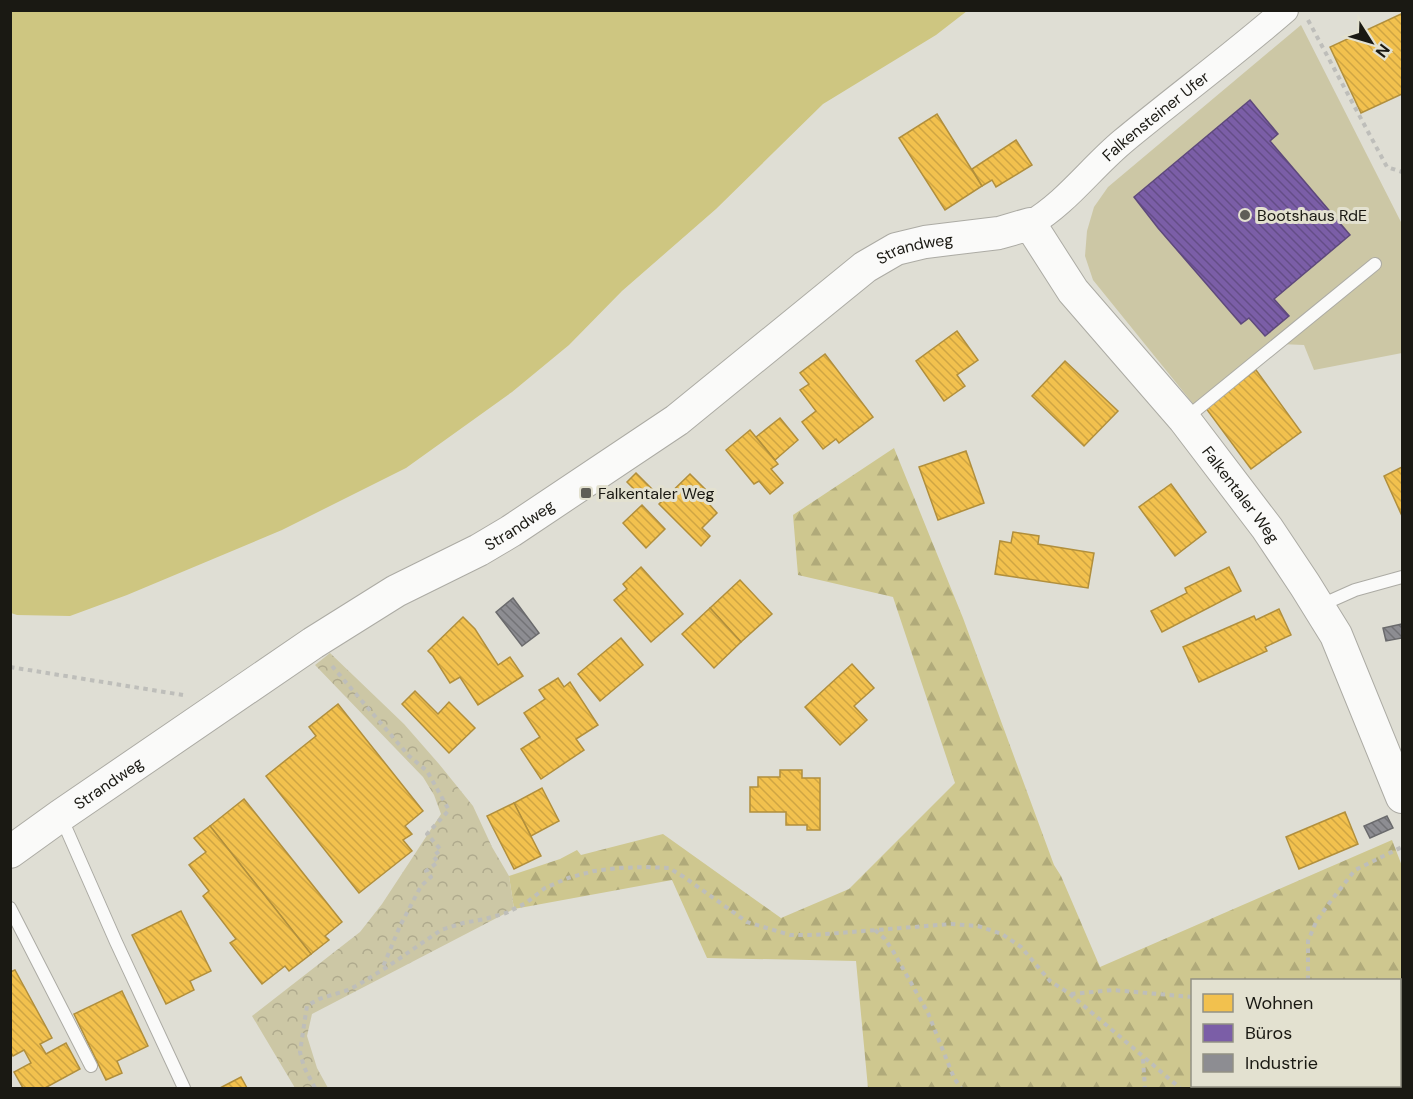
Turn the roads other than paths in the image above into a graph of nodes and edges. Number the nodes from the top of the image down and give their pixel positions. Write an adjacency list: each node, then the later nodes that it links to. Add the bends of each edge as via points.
1 (1285, 10): 2 (street, Falkensteiner Ufer, via 1120,144 1059,204)
2 (1030, 224): 4 (street, Falkentaler Weg, via 1073,291); 8 (street, Strandweg, via 896,249 865,267 677,420 511,531 396,591 313,643)
3 (1375, 264): 4 (lane)
4 (1184, 419): 6 (street, Falkentaler Weg, via 1267,528)
5 (1402, 577): 6 (lane, via 1355,590)
6 (1318, 606): 7 (street, Falkentaler Weg, via 1336,635)
7 (1402, 797)
8 (60, 816): 9 (street, Strandweg); 12 (lane)
9 (10, 852)
10 (10, 908): 11 (lane)
11 (91, 1066)
12 (184, 1089)

